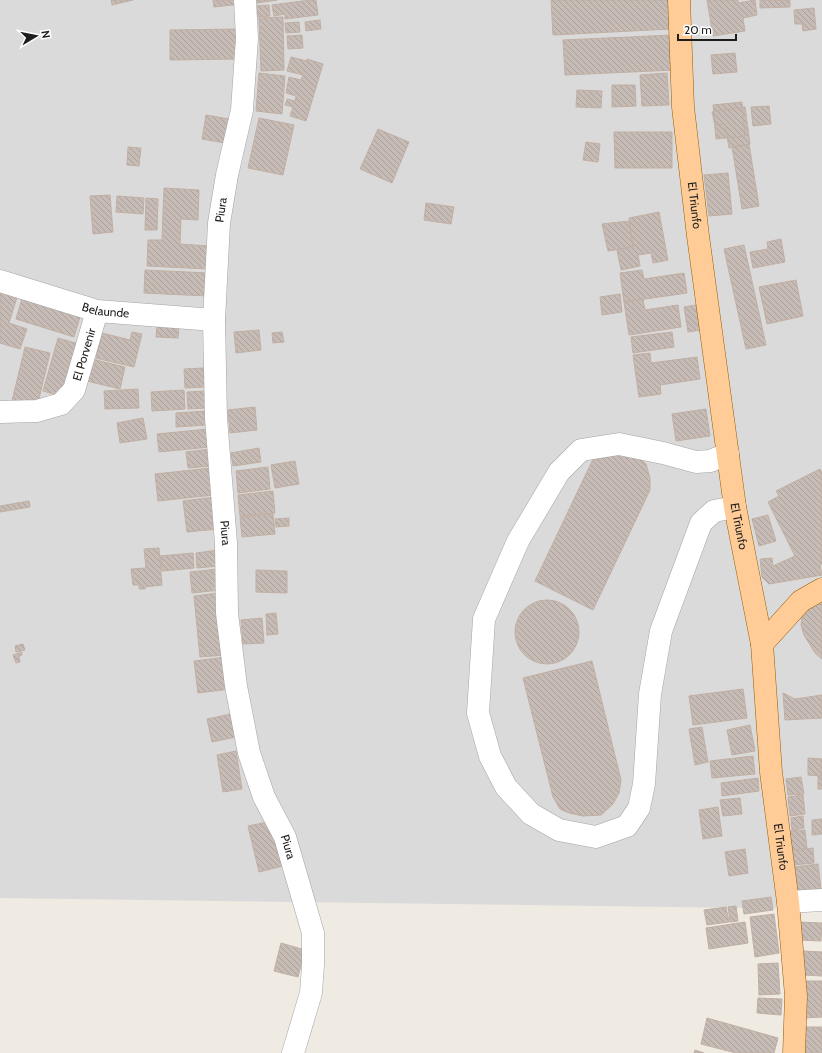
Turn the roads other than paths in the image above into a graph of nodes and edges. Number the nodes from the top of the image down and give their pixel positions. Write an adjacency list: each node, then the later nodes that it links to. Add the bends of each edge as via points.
1 (245, 0): 5 (street, Piura, via 247,38 242,110 219,223)
2 (680, 0): 7 (main road, El Triunfo, via 683,107)
3 (0, 281): 4 (street, Belaunde)
4 (97, 311): 5 (street, Belaunde); 6 (street, El Porvenir, via 74,390 65,400 37,411)
5 (214, 320): 13 (street, Piura, via 216,418 226,544 227,613 236,686 249,753 264,796 285,837 313,934 314,965 311,993)
6 (0, 412)
7 (728, 454): 8 (main road, El Triunfo); 8 (street, via 710,461 696,462 619,444 581,450 559,472 518,541 484,619 478,713 490,756 506,787 531,814 559,830 596,837 627,826 639,808 644,784 650,694 661,631 701,523 714,511)
8 (735, 507): 10 (main road, El Triunfo)
9 (822, 589): 10 (main road, via 801,601)
10 (762, 644): 12 (main road, El Triunfo, via 771,772)
11 (822, 900): 12 (street)
12 (788, 902): 14 (main road, El Triunfo, via 796,996)
13 (293, 1053)
14 (794, 1053)

